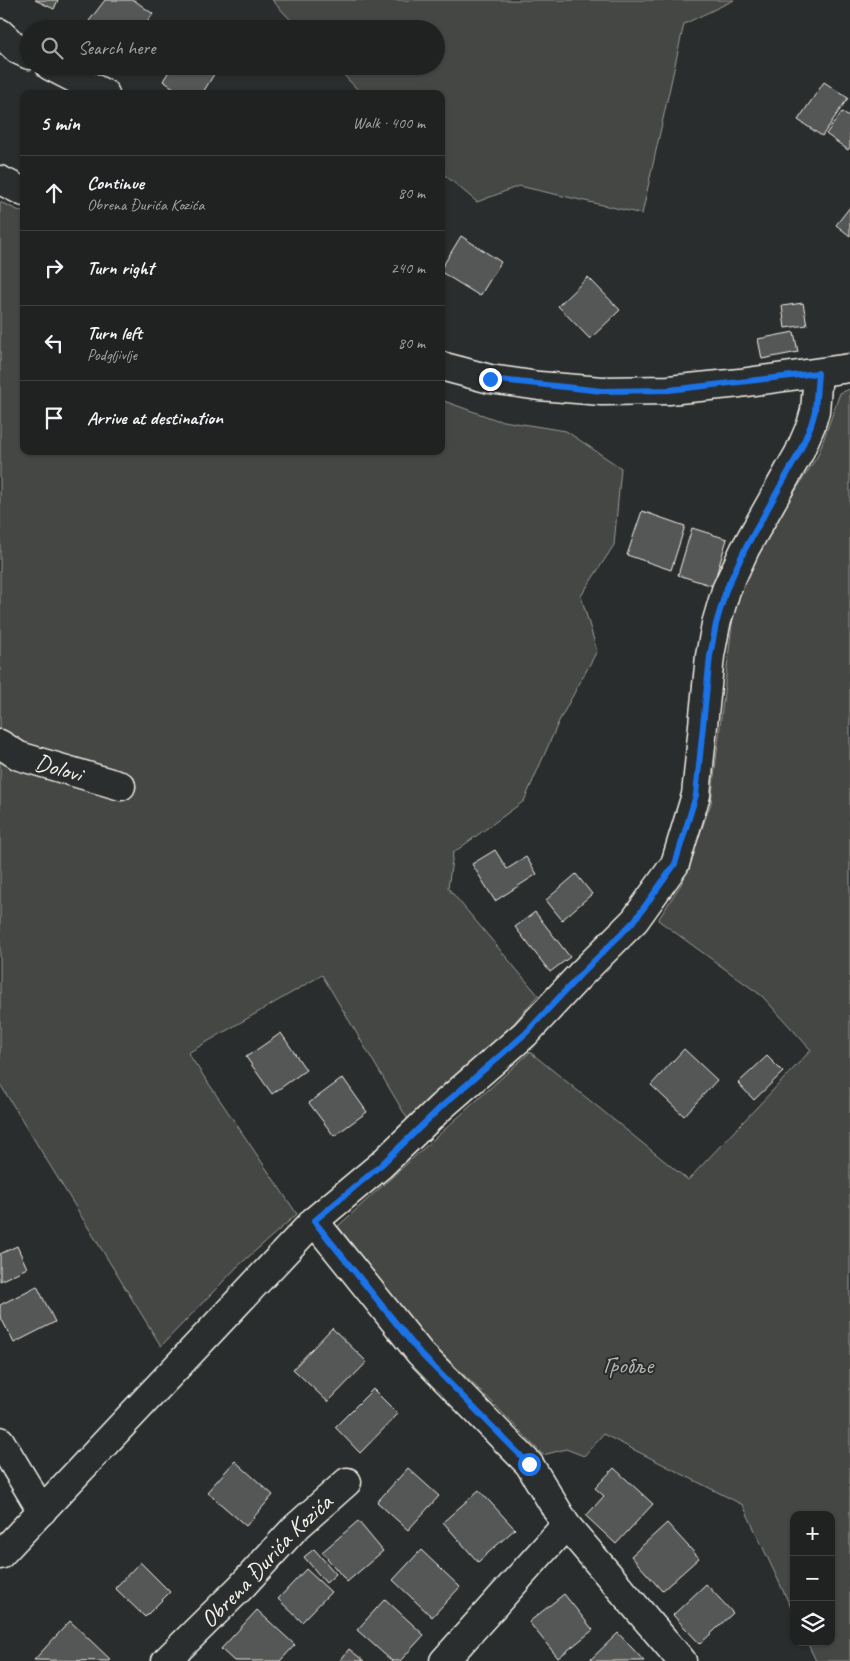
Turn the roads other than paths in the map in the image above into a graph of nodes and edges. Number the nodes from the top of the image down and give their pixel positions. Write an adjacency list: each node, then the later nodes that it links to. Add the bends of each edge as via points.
1 (0, 33): 2 (street)
2 (20, 51)
3 (68, 75): 4 (street)
4 (97, 90)
5 (0, 180): 6 (street)
6 (20, 190)
7 (445, 367): 9 (street, via 490,379 602,391 669,390)
8 (850, 368): 9 (street)
9 (818, 373): 12 (street, via 811,425 799,453 745,549 726,590 716,624 696,795 675,864 635,920 525,1034 441,1107 381,1165)
10 (0, 744): 11 (street, Dolovi, via 19,756)
11 (121, 786)
12 (314, 1221): 15 (street); 16 (street, via 420,1353 529,1464)
13 (0, 1441): 15 (street)
14 (347, 1482): 18 (street, Obrena Đurića Kozića, via 294,1529 241,1588)
15 (42, 1511): 17 (street)
16 (566, 1525): 19 (street); 20 (street)
17 (0, 1556)
18 (166, 1661)
19 (444, 1661)
20 (682, 1661)

